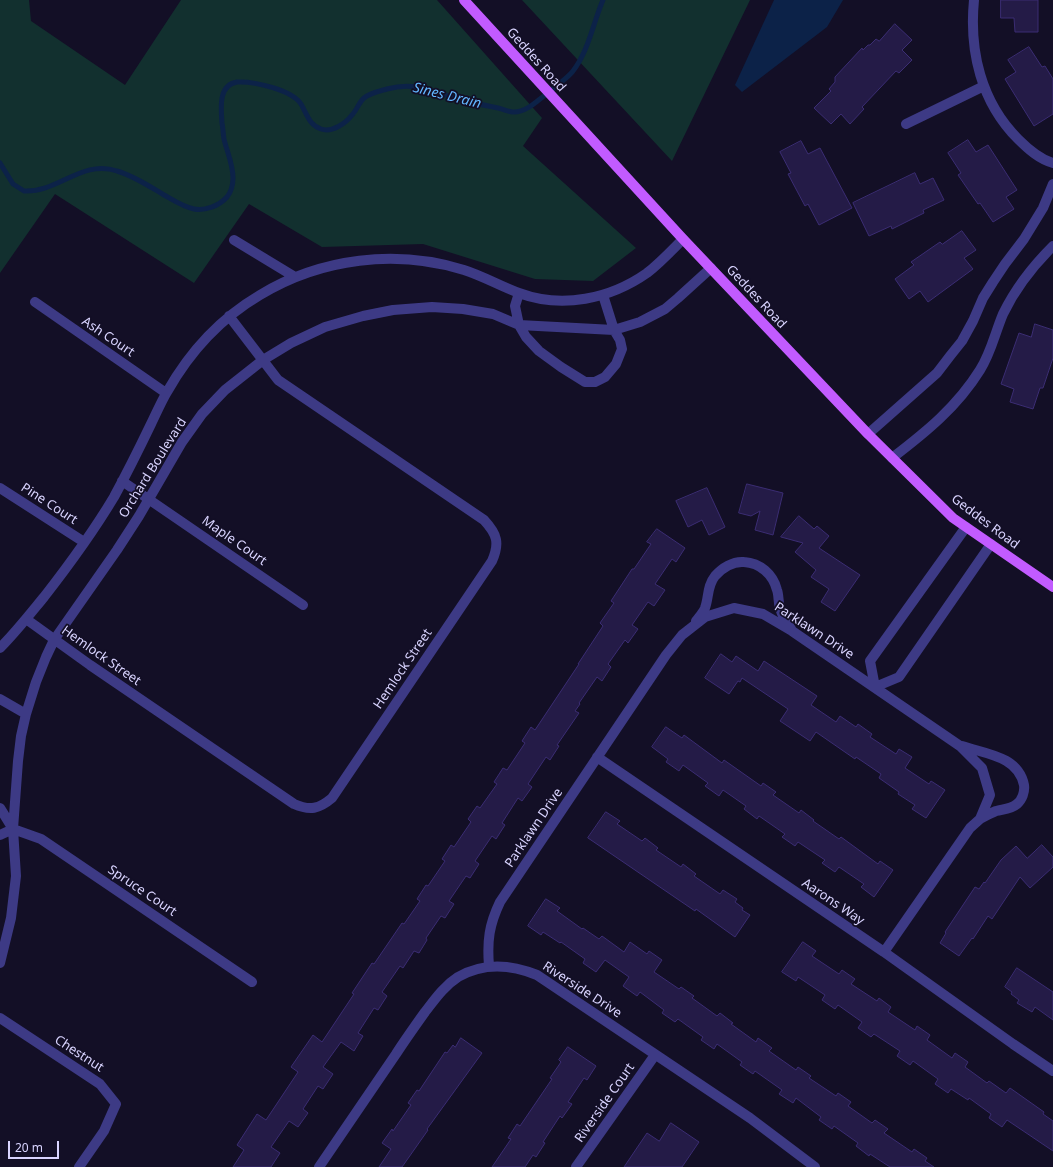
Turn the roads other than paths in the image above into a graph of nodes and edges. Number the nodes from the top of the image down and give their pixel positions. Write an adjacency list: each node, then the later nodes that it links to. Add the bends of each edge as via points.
1 (464, 0): 7 (main road, Geddes Road)
2 (974, 0): 3 (street, via 974,49)
3 (984, 86): 4 (street); 5 (street, via 1011,132 1037,156)
4 (906, 124)
5 (1053, 163)
6 (1053, 184): 20 (street, via 1043,208 1024,239 992,282 962,341 937,373)
7 (683, 239): 10 (main road, Geddes Road); 13 (street, Orchard Boulevard, via 648,272)
8 (234, 240): 11 (street)
9 (1053, 246): 21 (street, via 1027,274 1013,294 1002,315 989,353 967,390 930,429)
10 (711, 268): 17 (street, Orchard Boulevard, via 665,309 640,322); 20 (main road, Geddes Road)
11 (295, 277): 12 (street, Orchard Boulevard, via 353,261 402,259 437,263 465,270); 15 (street, Orchard Boulevard, via 259,295)
12 (519, 293): 13 (street, Orchard Boulevard, via 560,301); 16 (street, via 516,306)
13 (603, 295): 17 (street)
14 (35, 302): 19 (street, Ash Court)
15 (229, 316): 18 (street, Hemlock Street); 19 (street, Orchard Boulevard, via 194,352)
16 (519, 325): 17 (street, Orchard Boulevard); 17 (street, via 539,351 585,382 595,382 605,377 616,364 622,349); 18 (street, Orchard Boulevard, via 493,314 463,309 432,307 393,310 325,327 290,343)
17 (614, 330)
18 (263, 360): 24 (street, Orchard Boulevard, via 225,390 202,414); 33 (street, Hemlock Street, via 278,380 484,520 493,529 496,539 496,552 492,561 332,798 315,808 303,808 294,804)
19 (166, 393): 22 (street, Orchard Boulevard)
20 (868, 434): 21 (main road, Geddes Road)
21 (892, 458): 25 (main road, Geddes Road)
22 (122, 480): 24 (street, Maple Court); 26 (street, Orchard Boulevard, via 114,497)
23 (0, 488): 26 (street, Pine Court)
24 (149, 498): 29 (street, Maple Court); 33 (street, Orchard Boulevard, via 117,550)
25 (966, 527): 27 (main road, Geddes Road); 35 (street, via 870,661)
26 (84, 542): 30 (street, Orchard Boulevard)
27 (991, 544): 28 (main road, Geddes Road); 35 (street, via 899,677)
28 (1053, 587)
29 (303, 605)
30 (26, 619): 33 (street, Hemlock Street); 34 (street, Orchard Boulevard)
31 (693, 626): 32 (street, Parklawn Drive, via 705,617 734,608 763,614); 32 (street, via 704,608 714,577 731,564 742,562 762,568 771,577 784,619); 39 (street, Parklawn Drive, via 666,655)
32 (792, 631): 35 (street, Parklawn Drive)
33 (54, 640): 37 (street, Orchard Boulevard)
34 (0, 648)
35 (875, 687): 38 (street, Parklawn Drive)
36 (0, 699): 37 (street)
37 (26, 714): 42 (street, Orchard Boulevard, via 18,761)
38 (960, 746): 41 (street, Parklawn Drive, via 982,768 990,795); 41 (street, via 1004,759 1015,767 1022,778 1023,796 1018,804)
39 (597, 757): 44 (street, Aarons Way); 46 (street, Parklawn Drive, via 500,902 489,932)
40 (0, 808): 42 (street, Orchard Boulevard)
41 (980, 819): 44 (street, Parklawn Drive, via 970,828)
42 (13, 829): 43 (street); 45 (street, Orchard Boulevard, via 16,876 11,918); 47 (street, Spruce Court, via 41,838)
43 (0, 835)
44 (884, 952): 50 (street, Aarons Way)
45 (0, 963)
46 (489, 966): 49 (street, Riverside Drive, via 514,967 537,975); 52 (street, Riverside Drive, via 470,971 440,992)
47 (252, 982)
48 (0, 1018): 51 (street, Chestnut, via 100,1084 116,1104 104,1131)
49 (655, 1054): 53 (street, Riverside Court); 54 (street, Riverside Drive, via 750,1118)
50 (1053, 1071)
51 (79, 1167)
52 (319, 1167)
53 (576, 1167)
54 (815, 1167)

